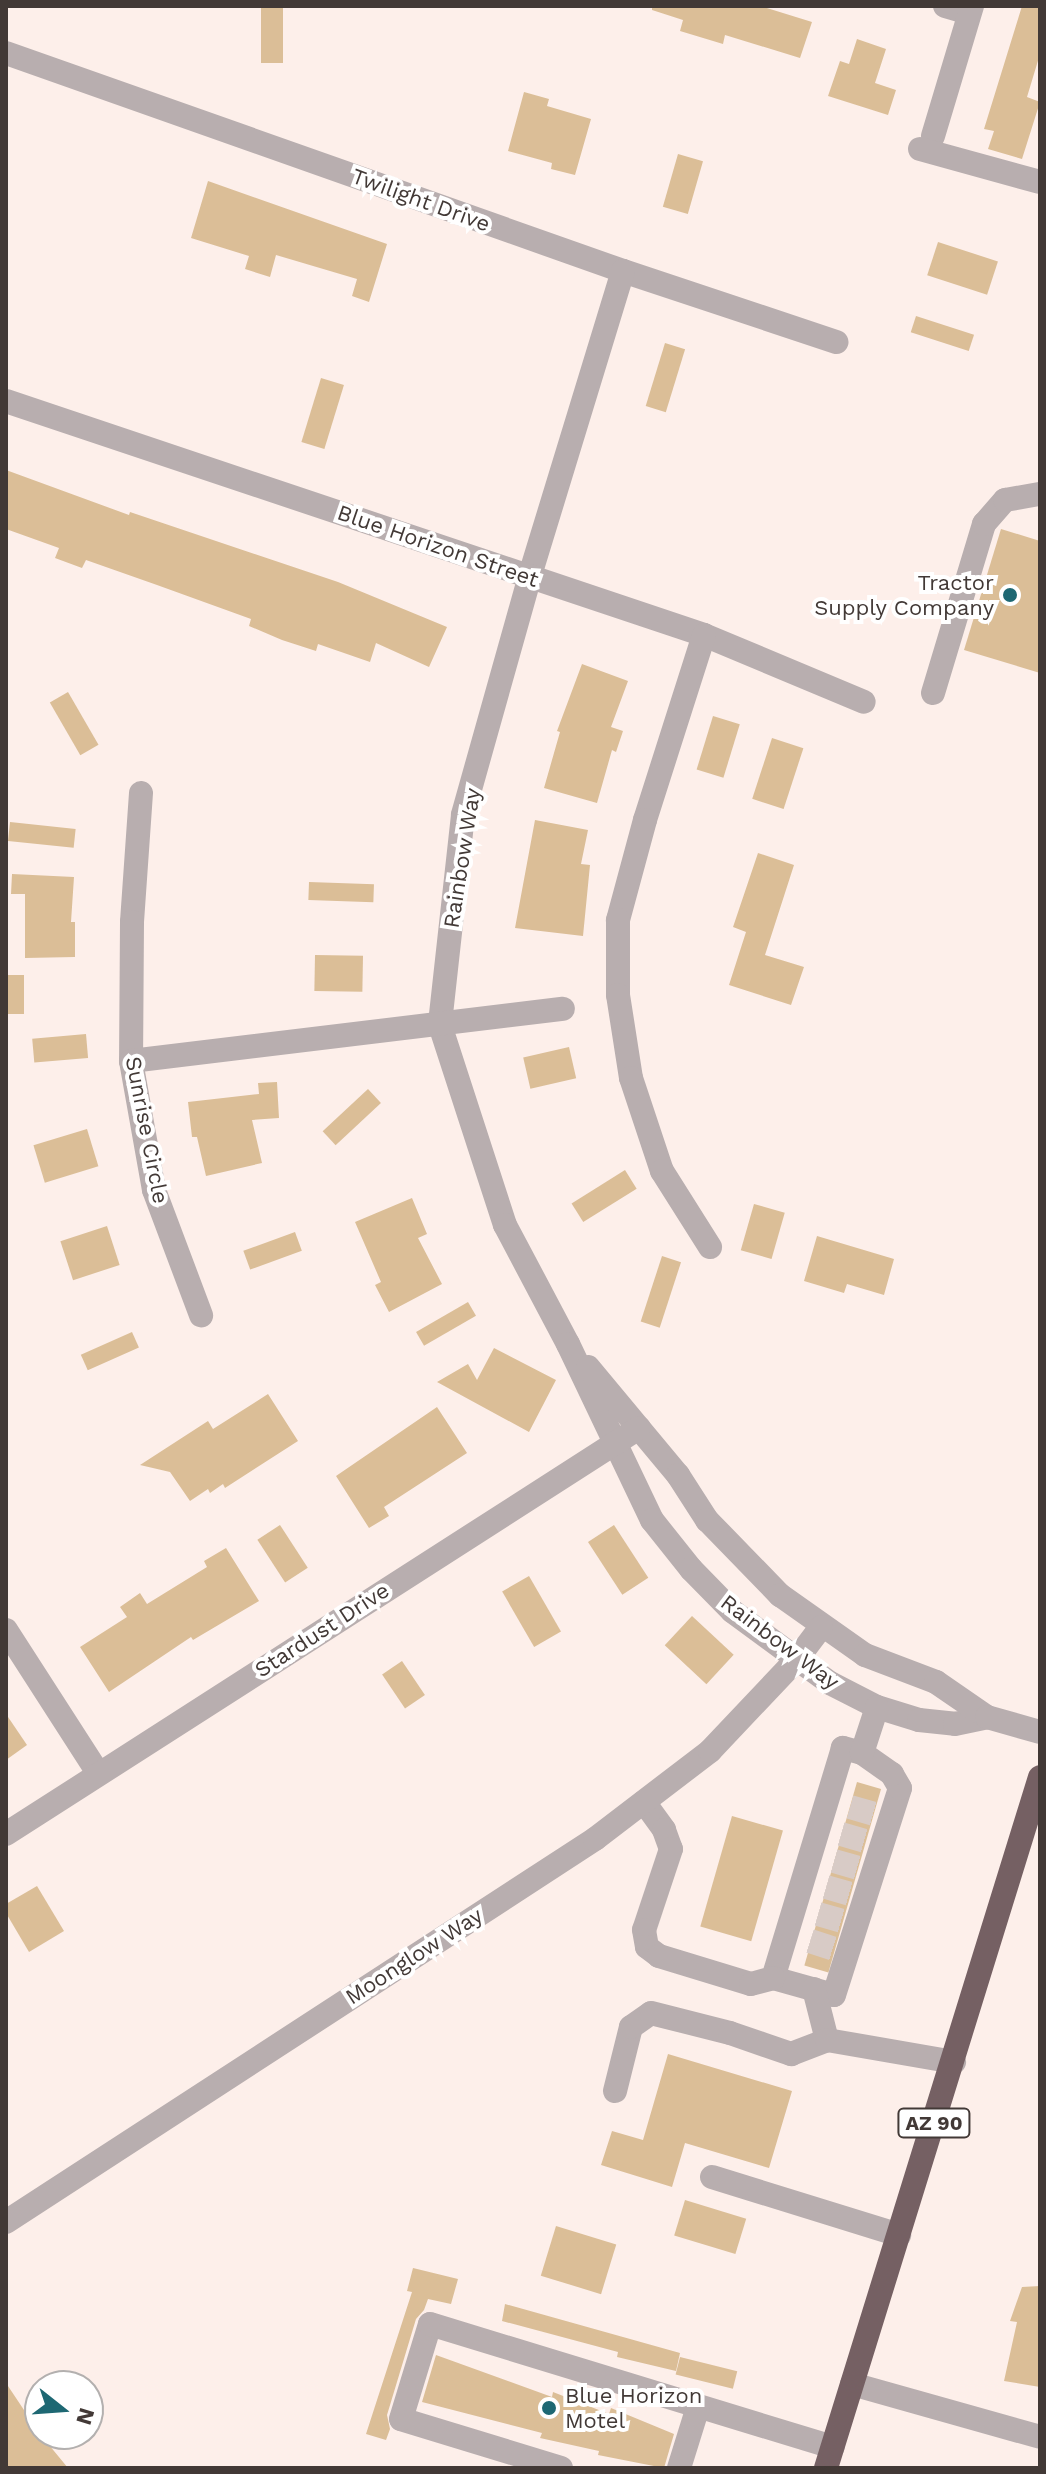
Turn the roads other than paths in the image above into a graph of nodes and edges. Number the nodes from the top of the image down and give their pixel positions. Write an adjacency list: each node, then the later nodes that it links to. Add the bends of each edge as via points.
1 (945, 6): 2 (street)
2 (970, 10): 4 (street, via 926,143)
3 (6, 53): 5 (street, Twilight Drive)
4 (1040, 182)
5 (623, 271): 6 (street, Twilight Drive); 9 (street, Rainbow Way)
6 (836, 342)
7 (6, 401): 9 (street, Blue Horizon Street)
8 (1040, 494): 11 (street, via 1005,500 984,524)
9 (530, 576): 10 (street, Blue Horizon Street); 15 (street, Rainbow Way, via 463,815)
10 (704, 635): 12 (street, Blue Horizon Street); 17 (street, via 618,920 618,995 631,1078 662,1171)
11 (933, 693)
12 (864, 702)
13 (141, 793): 16 (street, Sunrise Circle, via 132,922)
14 (563, 1009): 15 (street)
15 (440, 1025): 16 (street); 19 (street, Rainbow Way, via 505,1225)
16 (131, 1061): 18 (street, Sunrise Circle, via 154,1190)
17 (710, 1247)
18 (201, 1315)
19 (568, 1344): 20 (street, Rainbow Way); 21 (street, Rainbow Way)
20 (639, 1428): 21 (street, Stardust Drive); 22 (street, Rainbow Way, via 744,1561)
21 (613, 1444): 24 (street, Rainbow Way, via 652,1520 691,1569 732,1611); 29 (street, Stardust Drive)
22 (821, 1627): 24 (street, Moonglow Way); 26 (street, Rainbow Way, via 865,1655 936,1682)
23 (7, 1635): 29 (street)
24 (797, 1659): 25 (street, Rainbow Way); 31 (street, Moonglow Way, via 710,1751)
25 (877, 1707): 26 (street, Rainbow Way, via 955,1724); 28 (street)
26 (987, 1717): 27 (street, Rainbow Way)
27 (1040, 1732)
28 (862, 1753): 34 (street, via 843,1748 838,1804 798,1937); 35 (street, via 892,1774 900,1788 882,1816 841,1950 834,1995)
29 (98, 1773): 33 (street, Stardust Drive)
30 (1040, 1777): 32 (highway, AZ 90)
31 (644, 1802): 34 (street, via 671,1849 644,1930 647,1947 659,1956 751,1984); 40 (street, Moonglow Way, via 582,1848)
32 (1033, 1828): 37 (highway, AZ 90)
33 (6, 1834)
34 (773, 1978): 35 (street)
35 (814, 1989): 36 (street)
36 (827, 2040): 37 (street); 38 (street, via 791,2054 651,2013 631,2027)
37 (954, 2062): 41 (highway, AZ 90)
38 (615, 2091)
39 (712, 2177): 41 (street)
40 (6, 2222)
41 (899, 2235): 42 (highway, AZ 90)
42 (852, 2384): 44 (street); 45 (highway, AZ 90)
43 (698, 2407): 45 (street); 46 (street, via 430,2324 401,2419); 47 (street)
44 (1040, 2437)
45 (829, 2457)
46 (561, 2468)
47 (679, 2468)

